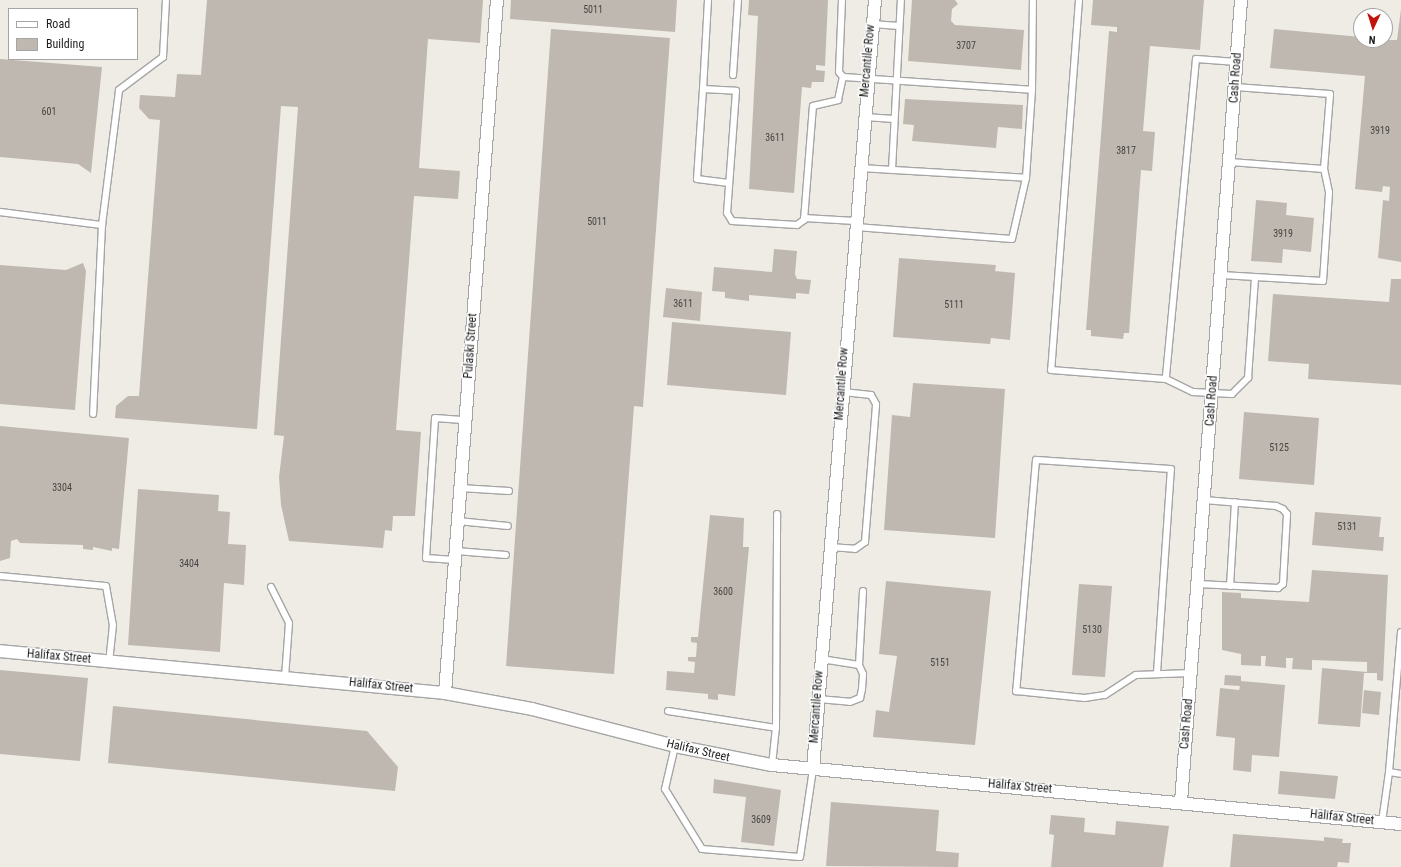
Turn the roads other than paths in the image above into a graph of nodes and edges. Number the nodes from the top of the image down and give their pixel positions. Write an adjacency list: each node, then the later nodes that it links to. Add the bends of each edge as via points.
1 (166, 0): 32 (lane, via 163,58 119,90)
2 (497, 0): 39 (street, Pulaski Street)
3 (708, 0): 19 (lane)
4 (738, 0): 14 (lane)
5 (842, 0): 15 (lane, via 839,72)
6 (875, 0): 11 (street, Mercantile Row)
7 (901, 0): 12 (lane)
8 (1033, 0): 20 (lane)
9 (1079, 0): 35 (lane, via 1051,370)
10 (1241, 0): 13 (street, Cash Road)
11 (870, 24): 12 (lane); 16 (street, Mercantile Row)
12 (899, 26): 17 (lane)
13 (1237, 62): 18 (street, Cash Road); 35 (lane, via 1196,59)
14 (733, 75)
15 (843, 76): 16 (lane); 30 (lane, via 838,100 813,106)
16 (866, 79): 17 (lane); 21 (street, Mercantile Row)
17 (895, 81): 20 (lane); 22 (lane)
18 (1235, 87): 23 (street, Cash Road); 25 (lane, via 1330,94)
19 (703, 89): 28 (lane, via 697,179); 28 (lane, via 736,91)
20 (1032, 90): 27 (lane)
21 (863, 117): 22 (lane); 24 (street, Mercantile Row)
22 (894, 119): 26 (lane)
23 (1230, 162): 25 (lane); 33 (street, Cash Road)
24 (859, 168): 26 (lane); 31 (street, Mercantile Row)
25 (1324, 169): 34 (lane, via 1329,192 1323,281)
26 (892, 170): 27 (lane)
27 (1026, 178): 31 (lane, via 1012,239)
28 (729, 183): 30 (lane, via 727,213 732,221 797,225)
29 (0, 212): 32 (lane)
30 (804, 218): 31 (lane)
31 (854, 224): 36 (street, Mercantile Row)
32 (102, 225): 38 (lane)
33 (1221, 275): 34 (lane); 37 (street, Cash Road)
34 (1255, 276): 37 (lane, via 1248,378 1232,394)
35 (1166, 379): 37 (lane, via 1193,392)
36 (841, 392): 47 (street, Mercantile Row); 47 (lane, via 870,395 876,404 864,542 855,549)
37 (1212, 394): 42 (street, Cash Road)
38 (93, 414)
39 (466, 420): 40 (street, Pulaski Street); 48 (lane, via 435,418 426,558)
40 (460, 488): 41 (lane); 45 (street, Pulaski Street)
41 (509, 490)
42 (1204, 500): 43 (lane); 51 (street, Cash Road)
43 (1234, 502): 52 (lane); 52 (lane, via 1276,506 1287,514 1283,584 1278,588)
44 (777, 514): 66 (lane)
45 (458, 521): 46 (lane); 48 (street, Pulaski Street)
46 (508, 526)
47 (829, 547): 57 (street, Mercantile Row)
48 (455, 555): 49 (lane); 63 (street, Pulaski Street)
49 (506, 555)
50 (0, 576): 58 (lane, via 106,586 113,625)
51 (1198, 584): 52 (lane); 61 (street, Cash Road)
52 (1230, 586)
53 (270, 587): 62 (lane, via 289,623)
54 (863, 591): 59 (lane)
55 (1401, 632): 70 (lane)
56 (0, 651): 58 (street, Halifax Street)
57 (820, 659): 59 (lane); 64 (street, Mercantile Row)
58 (109, 661): 62 (street, Halifax Street)
59 (859, 665): 64 (lane, via 863,674 860,698 850,702)
60 (1157, 673): 60 (lane, via 1136,675 1105,696 1086,698 1016,691 1036,460 1171,469); 61 (lane)
61 (1191, 673): 72 (street, Cash Road)
62 (285, 677): 63 (street, Halifax Street)
63 (445, 693): 67 (street, Halifax Street, via 532,709)
64 (818, 699): 69 (street, Mercantile Row)
65 (668, 711): 66 (lane)
66 (776, 728): 68 (lane)
67 (675, 746): 68 (street, Halifax Street); 69 (lane, via 665,789 702,849 800,857)
68 (772, 765): 69 (street, Halifax Street)
69 (813, 769): 72 (street, Halifax Street)
70 (1388, 772): 71 (lane); 73 (lane)
71 (1401, 774)
72 (1181, 802): 73 (street, Halifax Street)
73 (1382, 822): 74 (street, Halifax Street)
74 (1401, 824)

